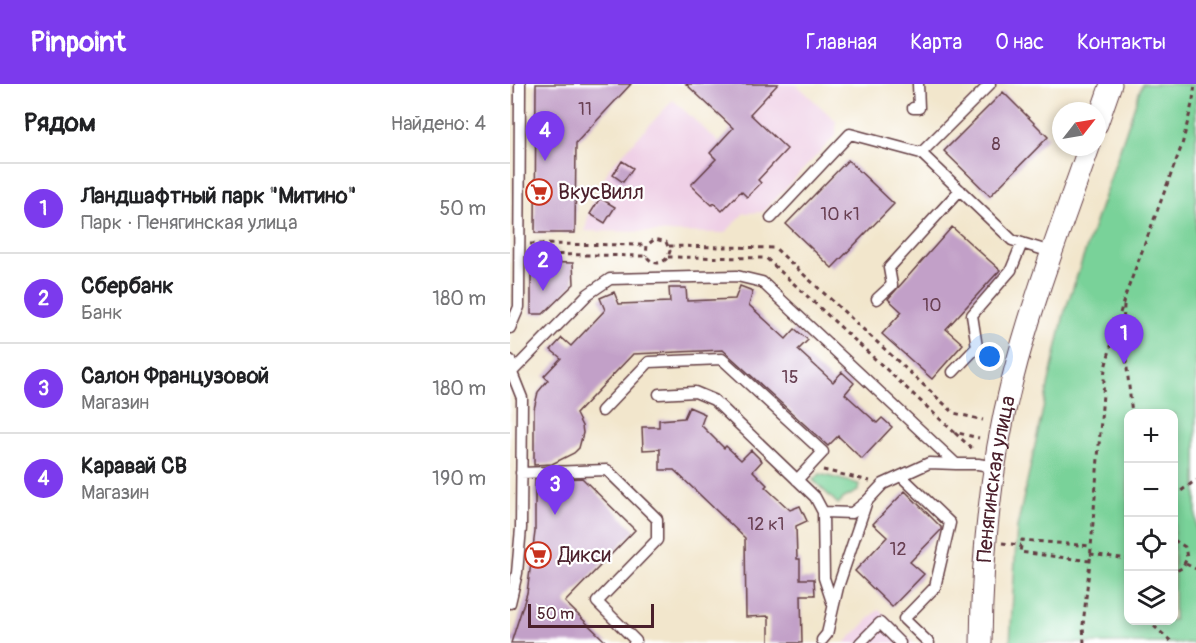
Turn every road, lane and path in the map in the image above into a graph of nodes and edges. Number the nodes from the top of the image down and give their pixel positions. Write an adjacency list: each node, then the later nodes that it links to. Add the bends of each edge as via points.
1 (520, 84): 15 (lane)
2 (918, 84): 7 (lane, via 919,108)
3 (990, 84): 8 (lane)
4 (1111, 84): 6 (street)
5 (1195, 84): 19 (path, via 1182,145)
6 (1105, 102)
7 (913, 108)
8 (921, 153): 10 (lane); 11 (lane, via 850,134)
9 (1086, 156): 16 (street, Пенягинская улица)
10 (960, 190): 12 (lane, via 1012,240); 18 (lane, via 889,268 892,285)
11 (771, 218)
12 (1022, 243): 16 (lane); 22 (lane, via 1011,270 972,315 977,347)
13 (647, 245): 14 (path, via 661,239); 15 (path); 17 (path)
14 (669, 246): 17 (path, via 668,257 660,263); 27 (path, via 775,248 954,413)
15 (520, 249): 17 (path); 20 (lane, via 519,307)
16 (1052, 252): 29 (street, Пенягинская улица)
17 (646, 256)
18 (877, 299)
19 (1124, 299): 25 (path, via 1123,332); 43 (path, via 1104,368)
20 (510, 328)
21 (510, 360): 23 (lane)
22 (953, 372)
23 (511, 373): 30 (lane, via 588,294 610,279 737,276 762,282); 32 (lane, via 522,398)
24 (659, 394): 34 (lane, via 695,392 714,400)
25 (1131, 409)
26 (602, 411): 31 (lane, via 649,362 723,359 823,452)
27 (983, 420)
28 (954, 432): 29 (path)
29 (987, 460): 30 (lane); 58 (street, Пенягинская улица)
30 (956, 464): 33 (lane, via 929,463)
31 (809, 467): 34 (lane); 36 (path)
32 (521, 474): 50 (lane, via 522,528); 54 (lane, via 607,470 657,519 657,540 597,602 636,640)
33 (901, 476): 36 (lane); 57 (lane, via 950,523 935,587 904,619)
34 (797, 480): 39 (lane, via 815,497)
35 (1196, 480): 37 (path)
36 (883, 484): 38 (lane)
37 (1178, 493)
38 (867, 501): 39 (lane, via 852,513); 51 (lane)
39 (823, 512): 51 (lane, via 824,578)
40 (1178, 543): 47 (path, via 1185,547)
41 (1016, 544): 42 (path)
42 (1021, 545): 43 (path, via 1022,540); 46 (path, via 1020,552)
43 (1091, 546): 44 (path)
44 (1090, 554): 45 (path); 46 (path)
45 (1124, 558)
46 (1090, 561): 59 (path)
47 (1186, 564): 48 (path); 49 (path)
48 (1196, 569)
49 (1175, 571)
50 (510, 603)
51 (834, 606): 53 (lane)
52 (1152, 625): 60 (path)
53 (822, 640)
54 (634, 643)
55 (860, 643): 56 (lane, via 880,623)
56 (900, 643)
57 (929, 643)
58 (981, 643)
59 (1084, 643)
60 (1173, 643)

